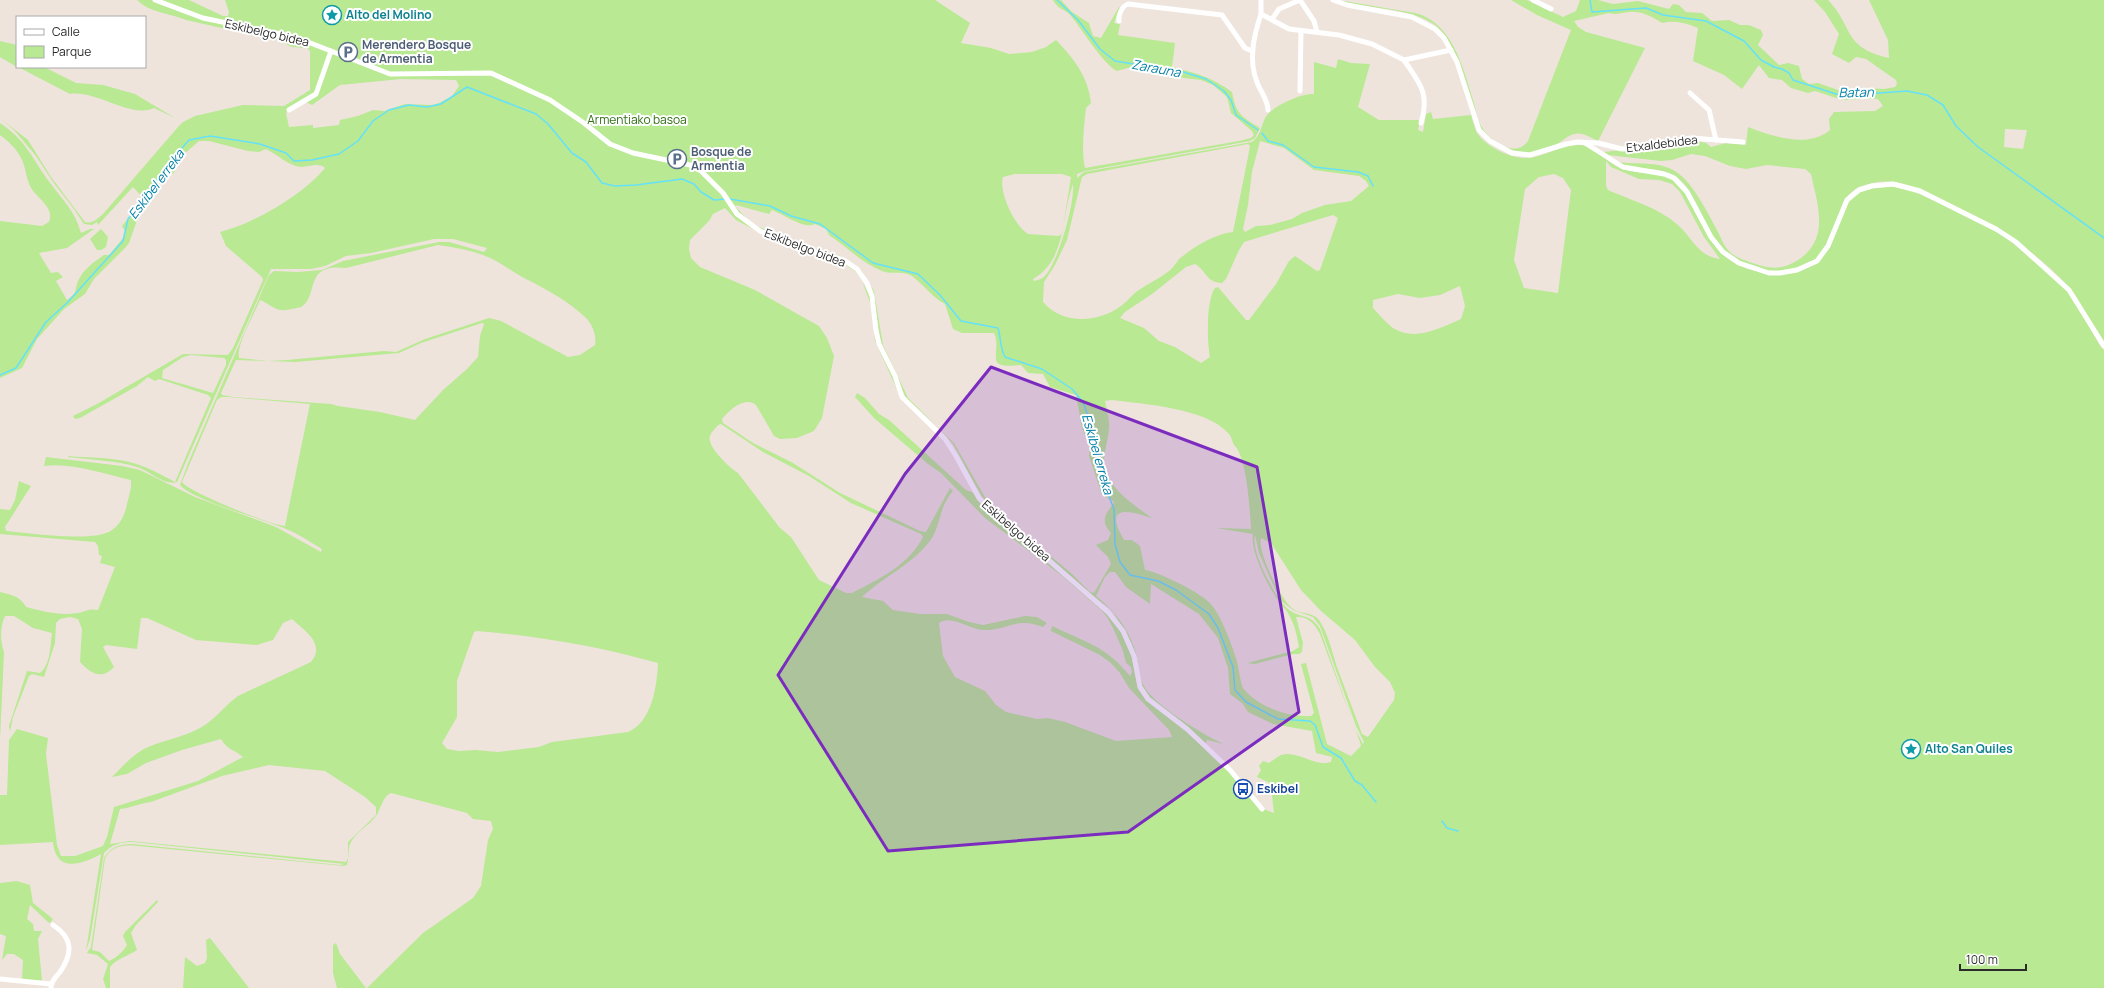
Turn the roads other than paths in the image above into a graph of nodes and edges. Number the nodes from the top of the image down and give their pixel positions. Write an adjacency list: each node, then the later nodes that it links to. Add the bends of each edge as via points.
1 (155, 0): 13 (street, Eskibelgo bidea, via 203,18 295,37)
2 (1261, 0): 7 (street)
3 (1300, 0): 8 (street, via 1279,10); 11 (street, via 1314,21)
4 (1333, 0): 12 (street, Etxaldebidea, via 1420,20 1440,33)
5 (1533, 0): 6 (street)
6 (1551, 9)
7 (1261, 14): 8 (street); 14 (street)
8 (1272, 19): 10 (street, via 1289,29)
9 (1119, 21): 14 (street, via 1118,17 1128,4 1222,15 1246,48)
10 (1301, 31): 11 (street); 16 (street)
11 (1317, 32): 15 (street, via 1372,44)
12 (1451, 50): 15 (street); 23 (street, Etxaldebidea, via 1475,121 1482,134 1490,141 1512,153 1526,156 1566,144)
13 (331, 51): 18 (street, via 316,94); 25 (street, Eskibelgo bidea, via 390,74 491,73 550,100 610,144 633,153 690,165 701,171 724,193 737,214 760,231 799,248 844,260 857,270 867,283 872,296 879,344 902,397 945,439 979,498 993,514 1108,612 1123,630 1134,656 1140,687 1148,699 1187,729 1224,764)
14 (1252, 51): 19 (street, via 1256,81 1268,104)
15 (1404, 60): 20 (street, via 1423,89 1425,109)
16 (1300, 91)
17 (1690, 92): 21 (street, Etxaldebidea, via 1709,110)
18 (289, 110)
19 (1268, 110)
20 (1421, 123)
21 (1716, 140): 22 (street, Etxaldebidea); 23 (street, Etxaldebidea, via 1690,138 1663,146 1643,148 1616,148 1598,143)
22 (1743, 142)
23 (1585, 143): 24 (street, via 1623,167 1674,178 1687,192 1711,237 1723,252 1739,263 1769,273 1797,270 1817,261 1828,246 1844,207 1854,192 1885,184 1916,190 1996,229 2016,242 2070,290)
24 (2104, 346)
25 (1262, 809)
26 (53, 925): 28 (street, via 63,932 70,952)
27 (0, 979): 28 (street)
28 (51, 986)

